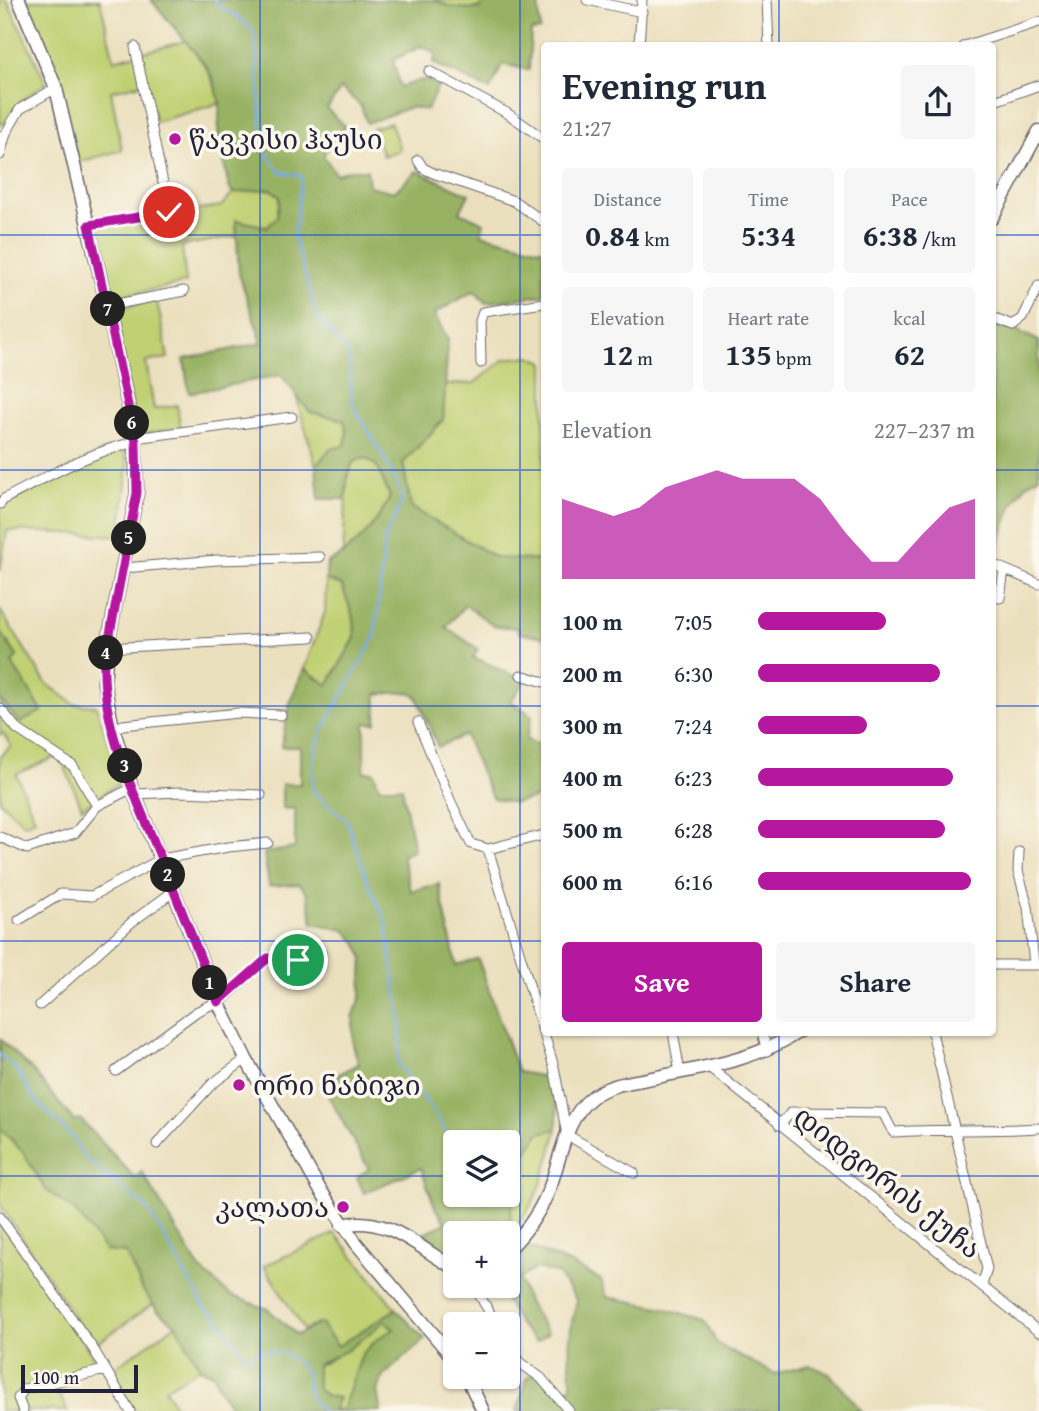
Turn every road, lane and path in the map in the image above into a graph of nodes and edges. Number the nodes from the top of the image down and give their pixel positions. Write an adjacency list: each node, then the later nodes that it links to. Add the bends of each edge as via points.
1 (19, 0): 13 (main road)
2 (587, 0): 5 (street)
3 (642, 0): 5 (street)
4 (766, 0): 8 (street)
5 (642, 12): 7 (street)
6 (1039, 22): 9 (street)
7 (639, 42)
8 (769, 42)
9 (976, 42)
10 (135, 47): 22 (street, via 169,212)
11 (429, 71): 17 (street)
12 (1039, 85): 14 (street)
13 (56, 88): 16 (street, via 20,109); 22 (main road)
14 (996, 101)
15 (1039, 131): 20 (main road)
16 (3, 135): 18 (street)
17 (541, 137)
18 (0, 155)
19 (418, 160): 21 (street, via 433,173 514,201)
20 (996, 211)
21 (541, 220)
22 (89, 225): 26 (main road)
23 (1039, 285): 27 (street, via 1023,318 1013,326)
24 (184, 290): 26 (street)
25 (541, 303): 28 (street, via 483,312)
26 (107, 306): 30 (main road)
27 (996, 320)
28 (481, 363)
29 (292, 417): 30 (street)
30 (136, 440): 31 (street, via 72,464); 34 (main road, via 137,493)
31 (0, 504)
32 (320, 557): 34 (street, via 216,559)
33 (996, 566): 35 (street)
34 (124, 568): 39 (main road)
35 (1004, 570): 36 (street); 37 (street, via 1000,597)
36 (1039, 584)
37 (996, 597)
38 (311, 636): 39 (street)
39 (107, 648): 45 (main road, via 104,683)
40 (521, 675): 41 (street)
41 (541, 681)
42 (0, 708): 48 (street, via 17,729 73,766)
43 (281, 715): 45 (street, via 238,713)
44 (418, 722): 52 (street, via 471,844)
45 (113, 729): 46 (main road)
46 (133, 791): 47 (street); 48 (street); 54 (main road)
47 (261, 795)
48 (97, 806): 50 (street, via 75,833 27,849)
49 (541, 836): 52 (street)
50 (0, 837)
51 (268, 843): 54 (street)
52 (488, 849): 62 (street)
53 (1019, 852): 59 (street, via 1018,871)
54 (161, 859): 55 (main road); 56 (street, via 92,896 61,894)
55 (174, 891): 60 (main road); 61 (street)
56 (19, 920)
57 (321, 953): 60 (street, via 298,960 268,958)
58 (996, 965): 59 (street)
59 (1036, 965)
60 (218, 1002): 69 (main road); 71 (street, via 196,1012)
61 (40, 1004)
62 (541, 1024)
63 (545, 1036): 76 (street)
64 (674, 1036): 72 (street)
65 (763, 1036): 68 (street)
66 (792, 1036): 68 (main road)
67 (933, 1036): 74 (street)
68 (767, 1051): 70 (main road)
69 (246, 1059): 77 (street, via 212,1084); 80 (main road)
70 (709, 1067): 72 (main road); 73 (street, დიდგორის ქუჩა)
71 (117, 1071)
72 (680, 1073): 76 (main road, via 602,1090 582,1107)
73 (779, 1125): 74 (street, via 792,1112 883,1113 893,1132); 83 (street, დიდგორის ქუჩა)
74 (953, 1128): 75 (street); 83 (street, via 987,1269)
75 (1039, 1128)
76 (567, 1135): 78 (street); 81 (main road, via 551,1186)
77 (157, 1144)
78 (634, 1172)
79 (0, 1217): 87 (street)
80 (342, 1225): 82 (main road, via 357,1221 386,1227); 85 (main road)
81 (520, 1238)
82 (443, 1260)
83 (982, 1285): 84 (street, დიდგორის ქუჩა)
84 (1039, 1332)
85 (443, 1346)
86 (520, 1363): 92 (street, via 541,1378)
87 (105, 1370): 89 (street, via 24,1389 18,1398); 90 (street)
88 (473, 1389): 91 (main road)
89 (23, 1411)
90 (130, 1411)
91 (483, 1411)
92 (569, 1411)

